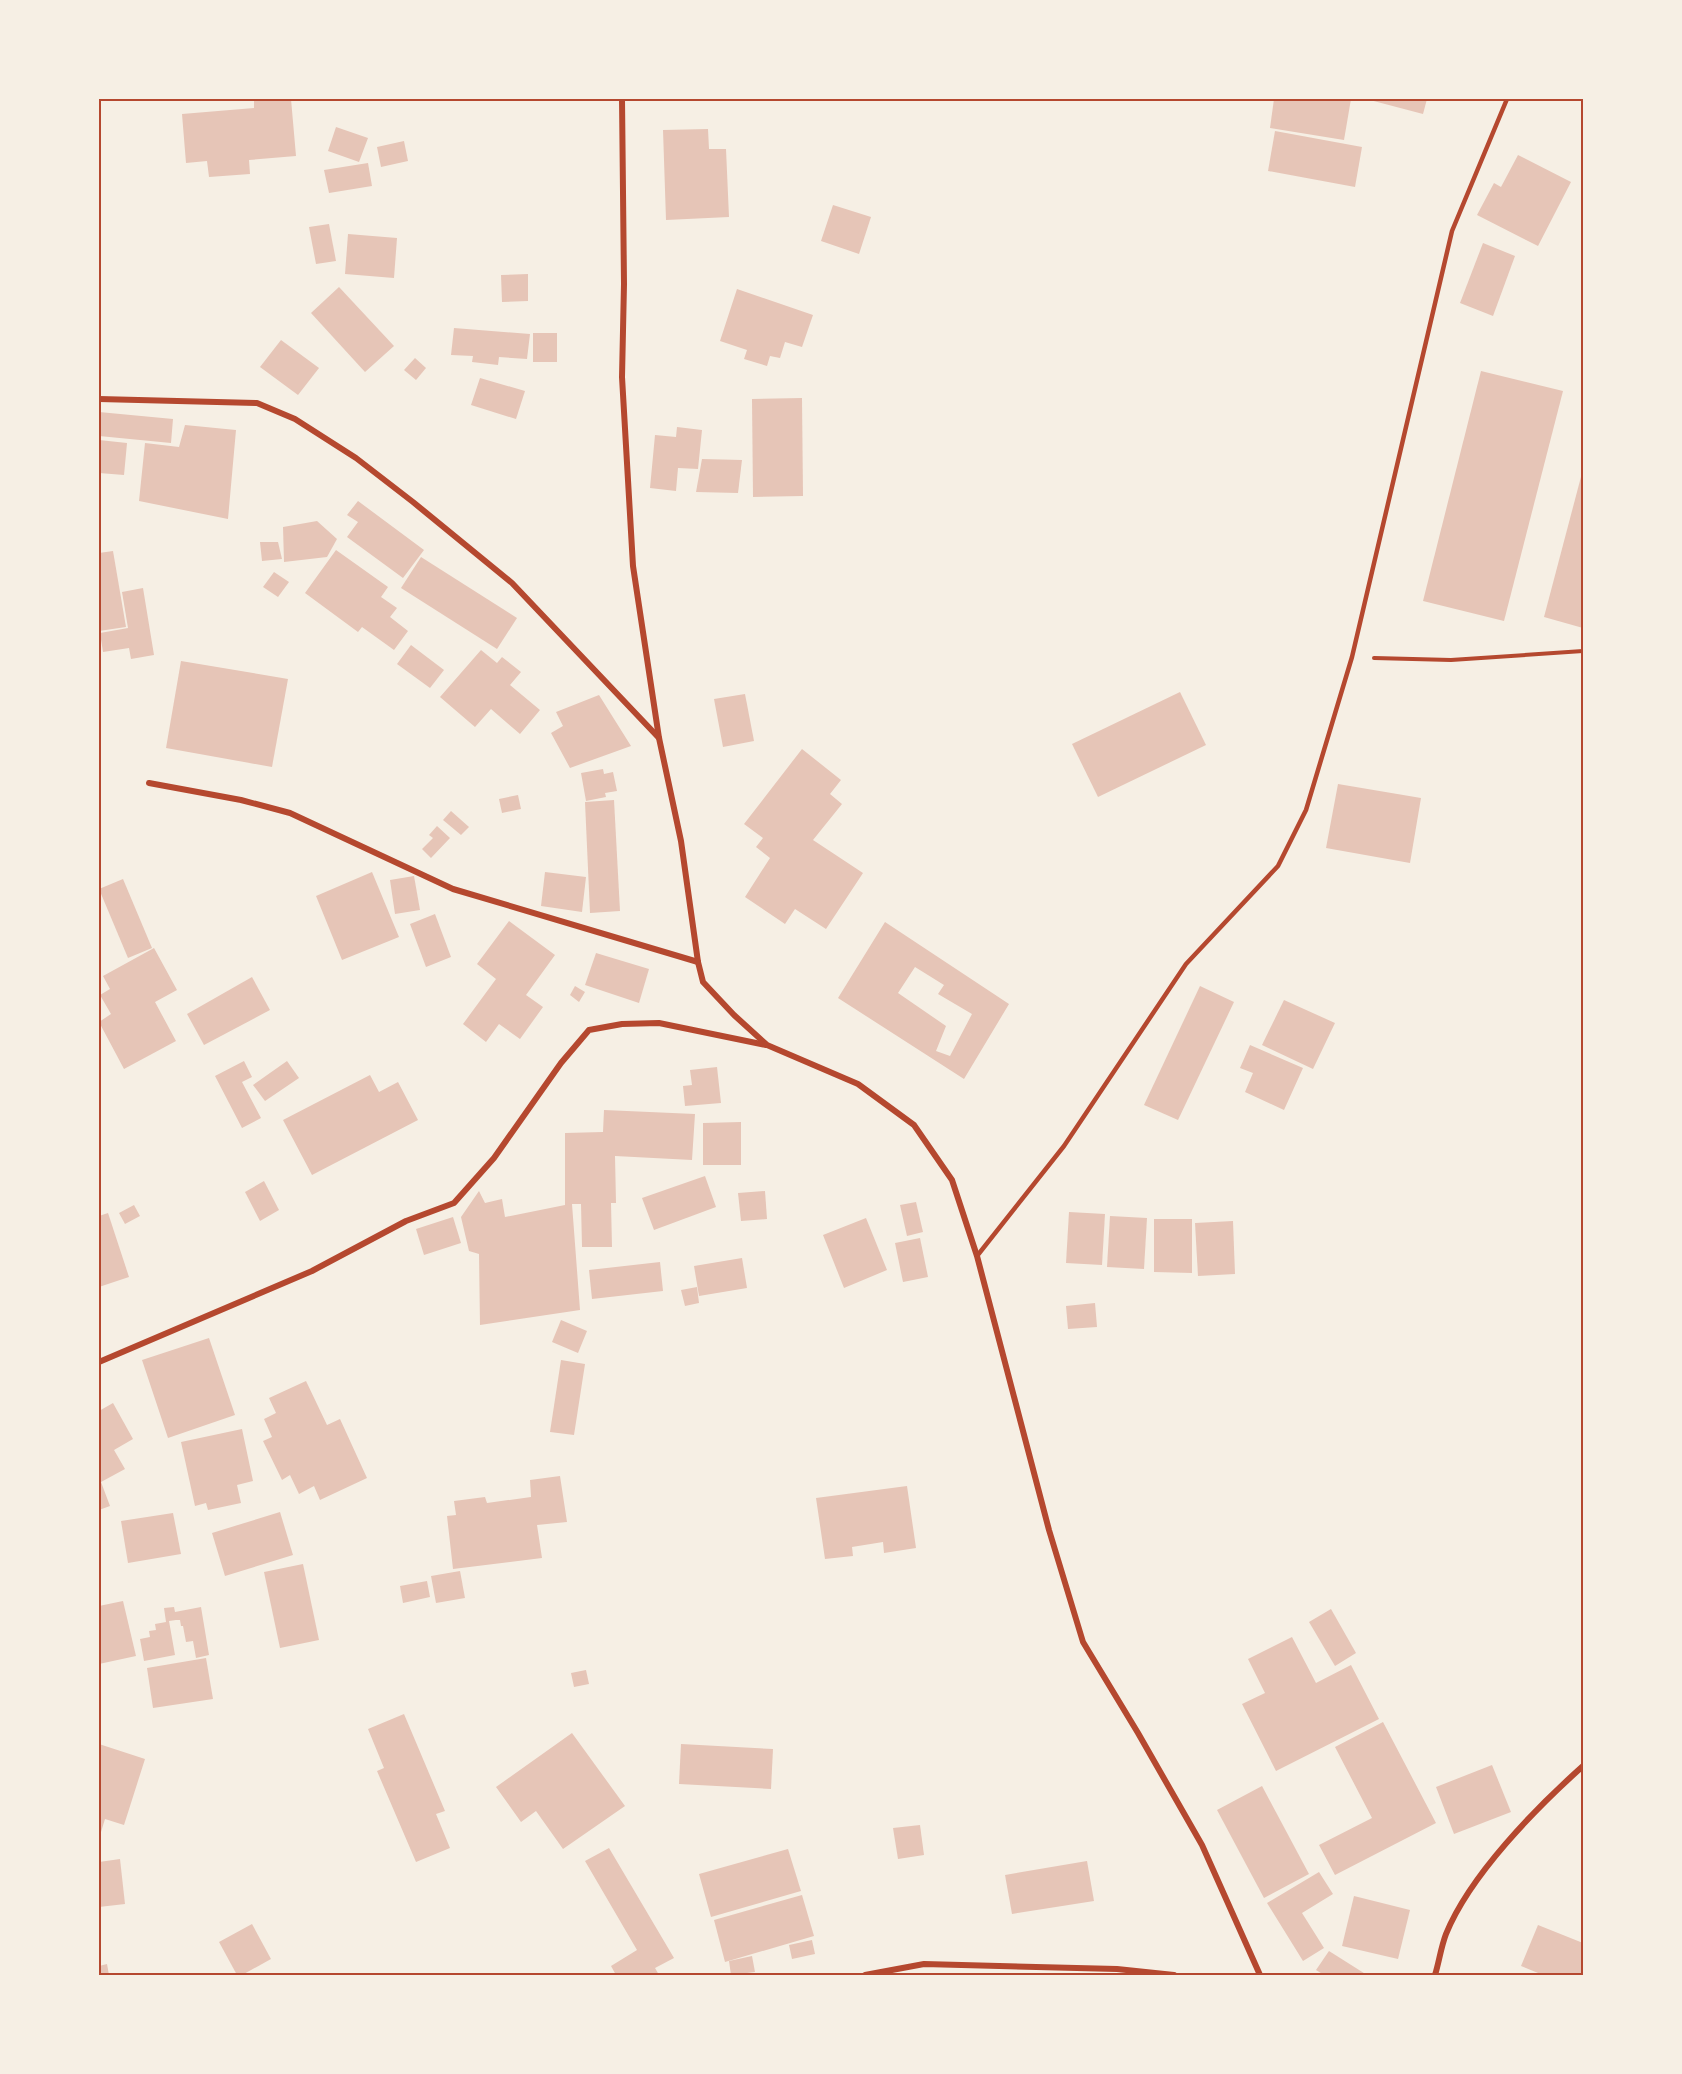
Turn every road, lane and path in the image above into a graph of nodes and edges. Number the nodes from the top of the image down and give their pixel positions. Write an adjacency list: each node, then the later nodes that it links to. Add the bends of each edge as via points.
1 (622, 99): 6 (street, via 622,377 633,566)
2 (1507, 99): 5 (lane, via 1452,231)
3 (99, 399): 6 (street, via 257,403 295,419 356,458 512,583)
4 (1583, 651): 5 (path, via 1451,660)
5 (1352, 657): 10 (lane, via 1306,810 1278,866 1186,964 1064,1146)
6 (659, 738): 8 (street, via 681,841)
7 (149, 783): 8 (street, via 290,813 453,889)
8 (698, 962): 9 (street, via 703,982)
9 (767, 1046): 10 (street, via 858,1084 914,1125 952,1180); 11 (street, via 660,1023 589,1030 494,1158 454,1203 406,1221 312,1271)
10 (977, 1256): 15 (street, via 1049,1530 1083,1642 1202,1845)
11 (99, 1362)
12 (1583, 1766): 16 (street, via 1521,1827 1470,1889 1446,1935)
13 (865, 1975): 14 (street, via 924,1964 1117,1969)
14 (1174, 1975)
15 (1260, 1975)
16 (1436, 1975)

